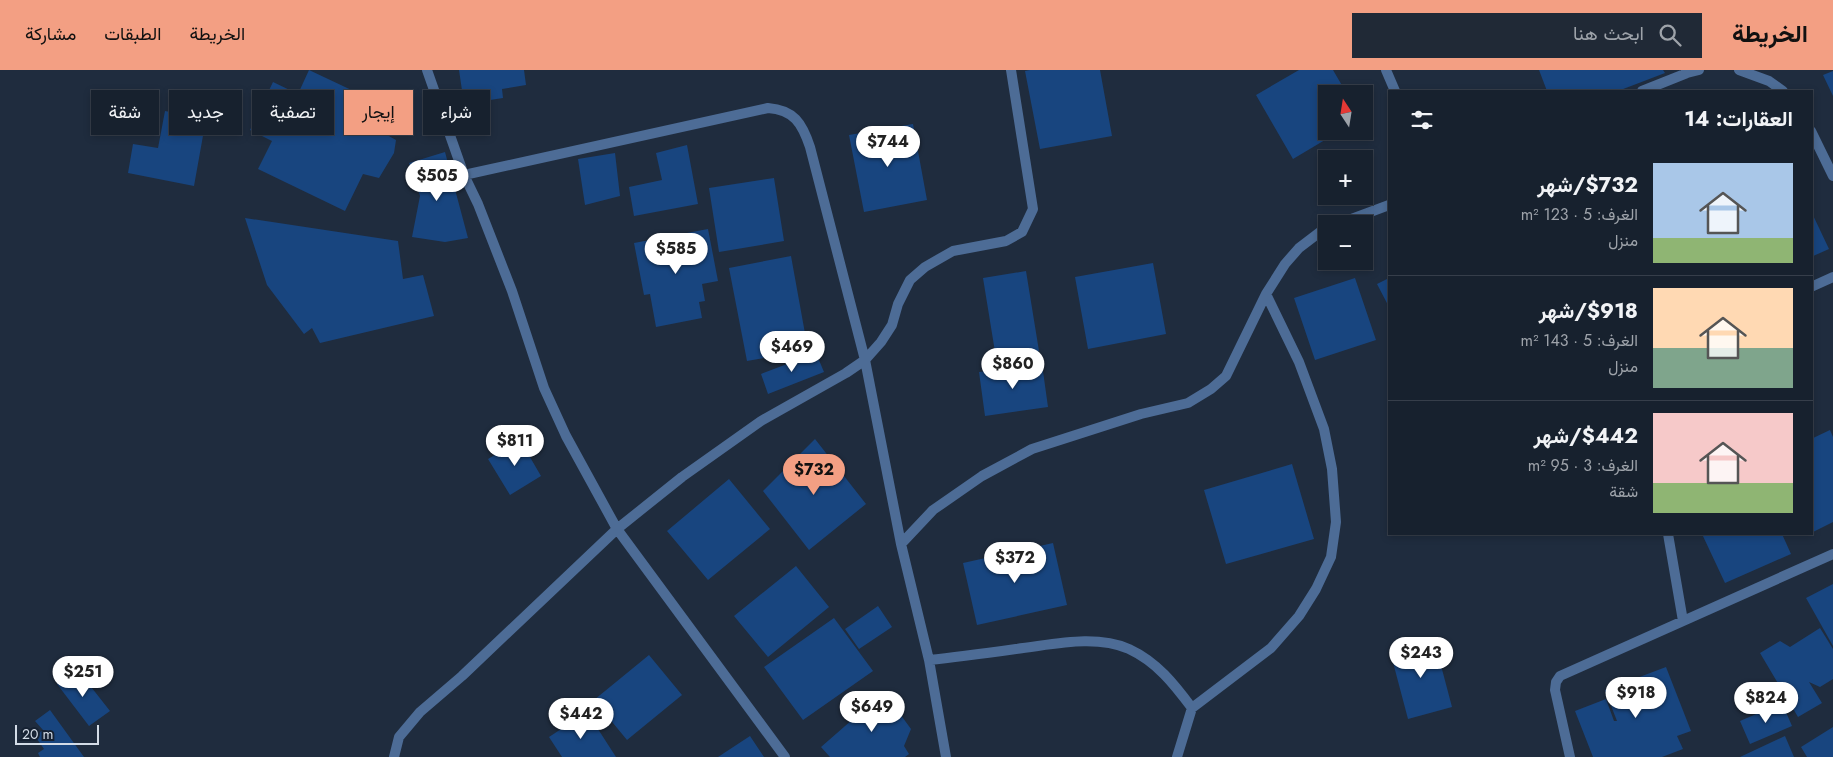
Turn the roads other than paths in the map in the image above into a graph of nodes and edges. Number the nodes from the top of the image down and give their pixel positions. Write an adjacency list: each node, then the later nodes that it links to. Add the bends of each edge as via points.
1 (427, 70): 11 (street)
2 (1011, 70): 19 (street, via 1033,209 1029,220 1022,232 1006,241 954,251 925,267 910,280 892,325)
3 (1386, 70): 7 (street)
4 (1699, 70): 6 (street)
5 (1739, 70): 9 (street, via 1769,81)
6 (1687, 72): 8 (street)
7 (1395, 90)
8 (1644, 90)
9 (1782, 90)
10 (1813, 135): 12 (street)
11 (464, 174): 19 (street, via 768,108 782,109 801,124 810,147); 20 (street, via 499,256 544,388 566,436)
12 (1833, 176)
13 (1388, 205): 14 (street)
14 (1362, 215)
15 (1318, 234): 18 (street, via 1285,264)
16 (1833, 277): 17 (street)
17 (1813, 285)
18 (1266, 294): 22 (street, via 1226,376 1211,389 1188,402 1032,449 982,476 933,510); 26 (street, via 1299,362 1324,428 1332,469 1336,522 1331,557 1299,616 1271,648)
19 (865, 360): 20 (street, via 761,421 682,477); 22 (street)
20 (618, 529): 27 (street, via 420,712 398,737); 28 (street)
21 (1668, 535): 24 (street)
22 (901, 544): 25 (street)
23 (1833, 554): 24 (street)
24 (1683, 621): 31 (street, via 1560,676 1556,690)
25 (929, 660): 26 (street, via 1078,641 1110,644 1128,649 1149,661 1168,676); 29 (street)
26 (1192, 708): 30 (street)
27 (394, 757)
28 (785, 757)
29 (946, 757)
30 (1178, 757)
31 (1570, 757)

